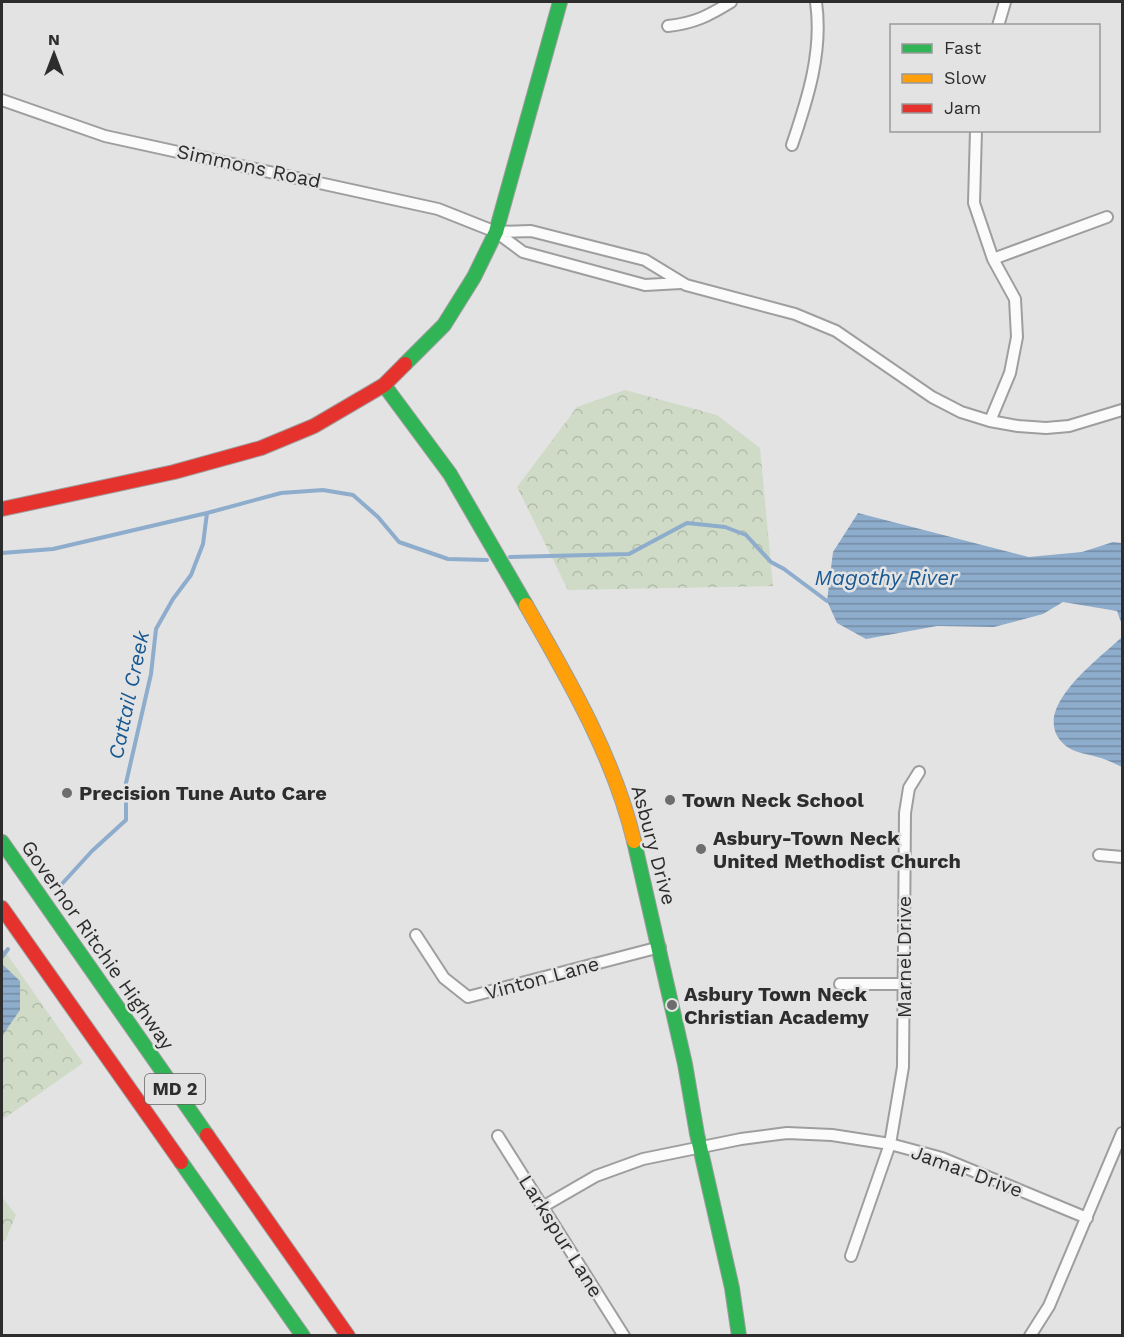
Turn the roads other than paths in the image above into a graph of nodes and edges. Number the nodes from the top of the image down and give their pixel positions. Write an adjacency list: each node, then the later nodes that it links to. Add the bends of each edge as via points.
1 (560, 2): 11 (main road)
2 (731, 2): 6 (street, via 690,24)
3 (816, 2): 9 (street, via 818,30 813,74)
4 (1005, 2): 5 (street)
5 (999, 24)
6 (668, 26)
7 (2, 100): 11 (street, Simmons Road, via 105,135 438,209)
8 (976, 132): 12 (street, via 974,203)
9 (792, 145)
10 (1107, 217): 12 (street)
11 (496, 232): 13 (street, via 531,231 645,260); 13 (street, via 524,252 645,285); 14 (main road, via 444,325)
12 (993, 259): 16 (street, via 1015,299 1017,337 1010,373)
13 (681, 283): 16 (street, via 795,314 836,331 932,397)
14 (384, 385): 17 (main road, via 314,426 261,448 174,472); 24 (main road, Asbury Drive, via 450,474 576,692 626,806)
15 (1122, 410): 16 (street, via 1069,426 1046,428)
16 (990, 421)
17 (2, 509)
18 (919, 772): 26 (street, Marnel Drive, via 909,788 905,813)
19 (2, 842): 35 (main road, Governor Ritchie Highway / MD 2)
20 (1099, 855): 21 (street)
21 (1122, 856)
22 (2, 908): 34 (main road, MD 2)
23 (416, 935): 24 (street, Vinton Lane, via 444,978 468,997)
24 (660, 947): 30 (main road, Asbury Drive)
25 (840, 984): 26 (street)
26 (905, 984): 29 (street, Marnel Drive, via 903,1067)
27 (1122, 1133): 32 (street)
28 (498, 1136): 31 (street, Larkspur Lane)
29 (890, 1144): 30 (street, Jamar Drive, via 787,1133); 32 (street, Jamar Drive, via 942,1158); 33 (street, Marnel Drive)
30 (700, 1146): 31 (street, Jamar Drive, via 643,1159 596,1176); 37 (main road, Asbury Drive)
31 (544, 1206): 36 (street, Larkspur Lane)
32 (1087, 1218): 38 (street, via 1049,1306)
33 (851, 1256)
34 (303, 1335)
35 (348, 1335)
36 (624, 1335)
37 (739, 1335)
38 (1029, 1335)

